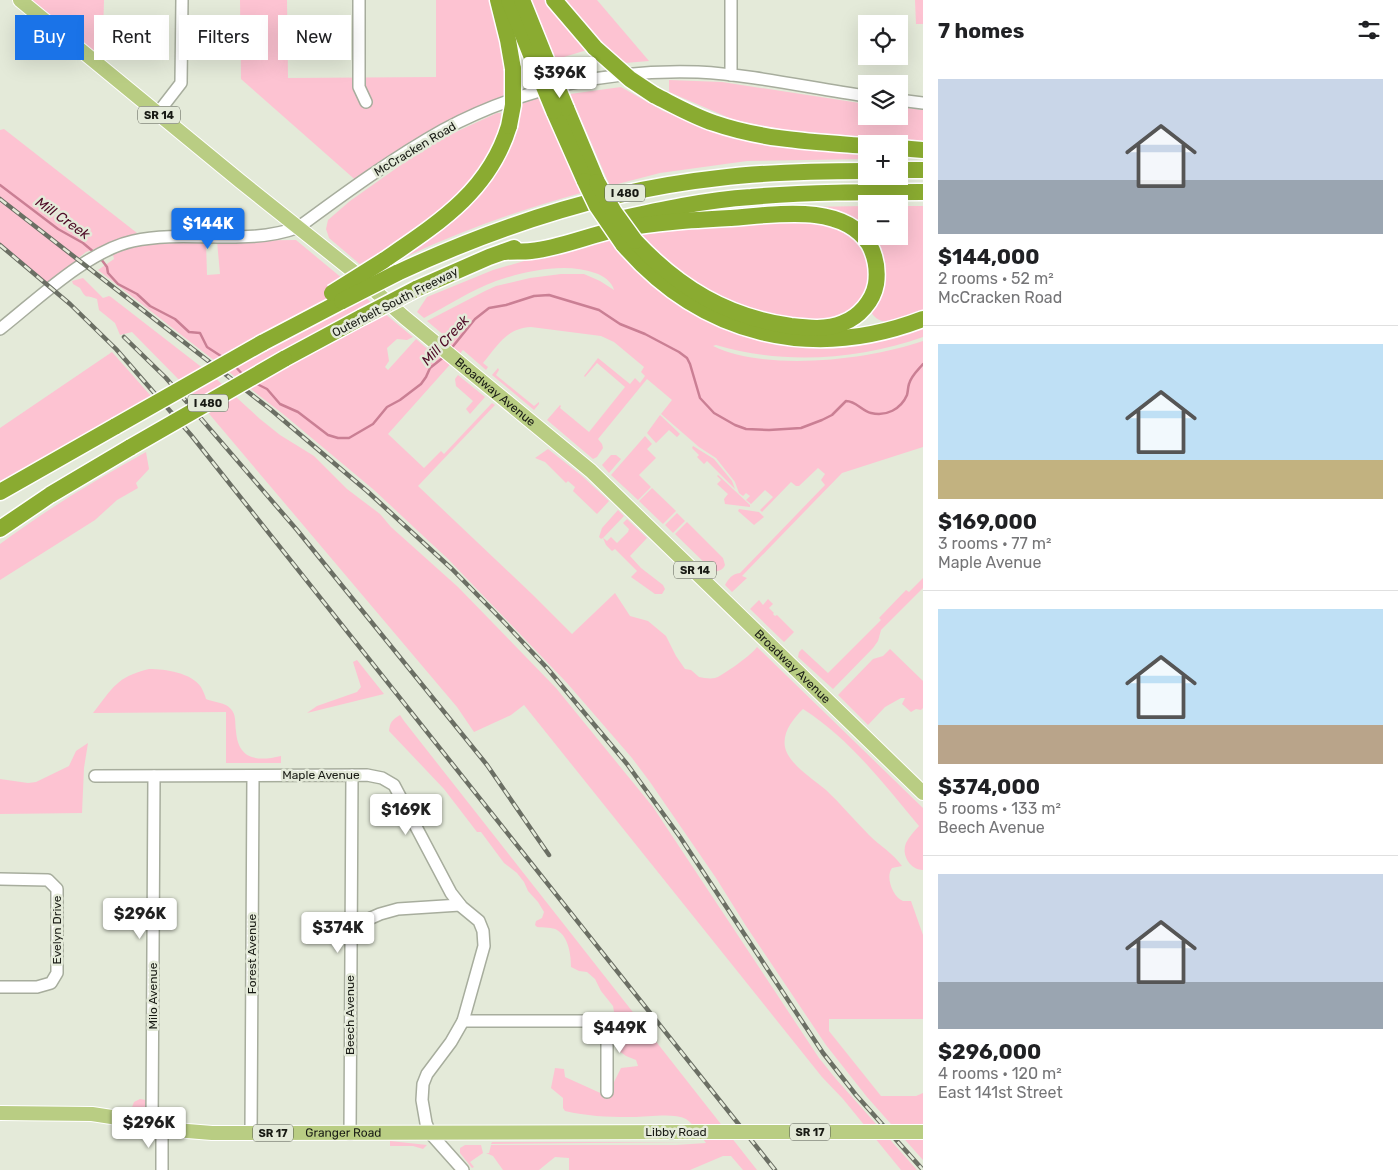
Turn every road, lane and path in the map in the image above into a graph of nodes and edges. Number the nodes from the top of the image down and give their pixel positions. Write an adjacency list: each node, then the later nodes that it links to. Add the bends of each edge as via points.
1 (20, 0): 15 (main road, Broadway Avenue / SR 14)
2 (182, 0): 15 (street, via 181,83)
3 (359, 0): 13 (street, via 359,88)
4 (498, 0): 26 (highway, bridge, via 513,69 513,105 509,126 495,161 477,187 443,218)
5 (509, 0): 9 (highway)
6 (522, 0): 9 (highway)
7 (554, 0): 16 (highway, bridge, via 595,48 624,74 685,111 745,131)
8 (730, 0): 10 (street)
9 (542, 63): 24 (highway, bridge, via 591,182 614,212)
10 (731, 75): 11 (street, McCracken Road); 23 (street, McCracken Road, via 623,74 570,83 516,99 477,114 427,140)
11 (858, 95)
12 (908, 101): 14 (street)
13 (366, 102)
14 (923, 103)
15 (158, 114): 23 (main road, Broadway Avenue / SR 14)
16 (858, 145)
17 (908, 149): 18 (highway)
18 (923, 150)
19 (908, 170): 20 (highway)
20 (923, 170)
21 (858, 171): 26 (highway, Outerbelt South Freeway / I 480, bridge, via 726,177 581,204 475,238)
22 (923, 192): 25 (highway, Outerbelt South Freeway / I 480, via 806,194 708,202 592,225)
23 (299, 227): 28 (street, McCracken Road, via 262,236 168,237 131,241 87,262); 35 (main road, Broadway Avenue / SR 14, via 614,492)
24 (629, 242): 25 (highway, via 700,295 743,315 779,324 816,328 842,324 866,307 875,288 876,259 863,236 838,220 810,215 661,223 531,251); 27 (highway, via 638,262 676,294 701,310 751,330 806,339 832,339 884,331)
25 (504, 252): 30 (highway, Outerbelt South Freeway / I 480, bridge, via 416,289 362,317 131,446)
26 (337, 297): 29 (highway, I 480, bridge, via 294,316 262,344)
27 (923, 319)
28 (0, 329)
29 (0, 492)
30 (0, 529)
31 (352, 775): 34 (street, Maple Avenue); 37 (street, Maple Avenue, via 377,776 394,785); 38 (street, Beech Avenue)
32 (95, 776): 33 (street, Maple Avenue)
33 (154, 776): 34 (street, Maple Avenue); 43 (street, Milo Avenue)
34 (253, 776): 45 (street, Forest Avenue)
35 (923, 794)
36 (0, 879): 39 (street, Evelyn Drive, via 48,880 57,888 57,973 51,983 36,987)
37 (460, 905): 38 (street, via 398,908); 40 (street, Maple Avenue, via 479,921 484,935 484,946)
38 (351, 926): 47 (street, Beech Avenue)
39 (0, 987)
40 (463, 1020): 41 (street, via 605,1021); 46 (street, Maple Avenue, via 423,1084 422,1103)
41 (607, 1092)
42 (0, 1113): 43 (main road, Granger Road / SR 17, via 92,1114)
43 (157, 1127): 45 (main road, Granger Road / SR 17, via 209,1133); 48 (street, Milo Avenue)
44 (923, 1132): 46 (main road, Libby Road / SR 17, bridge)
45 (251, 1133): 47 (main road, Granger Road / SR 17)
46 (430, 1133): 47 (main road, Granger Road / SR 17); 49 (street)
47 (350, 1134)
48 (162, 1170)
49 (463, 1170)

